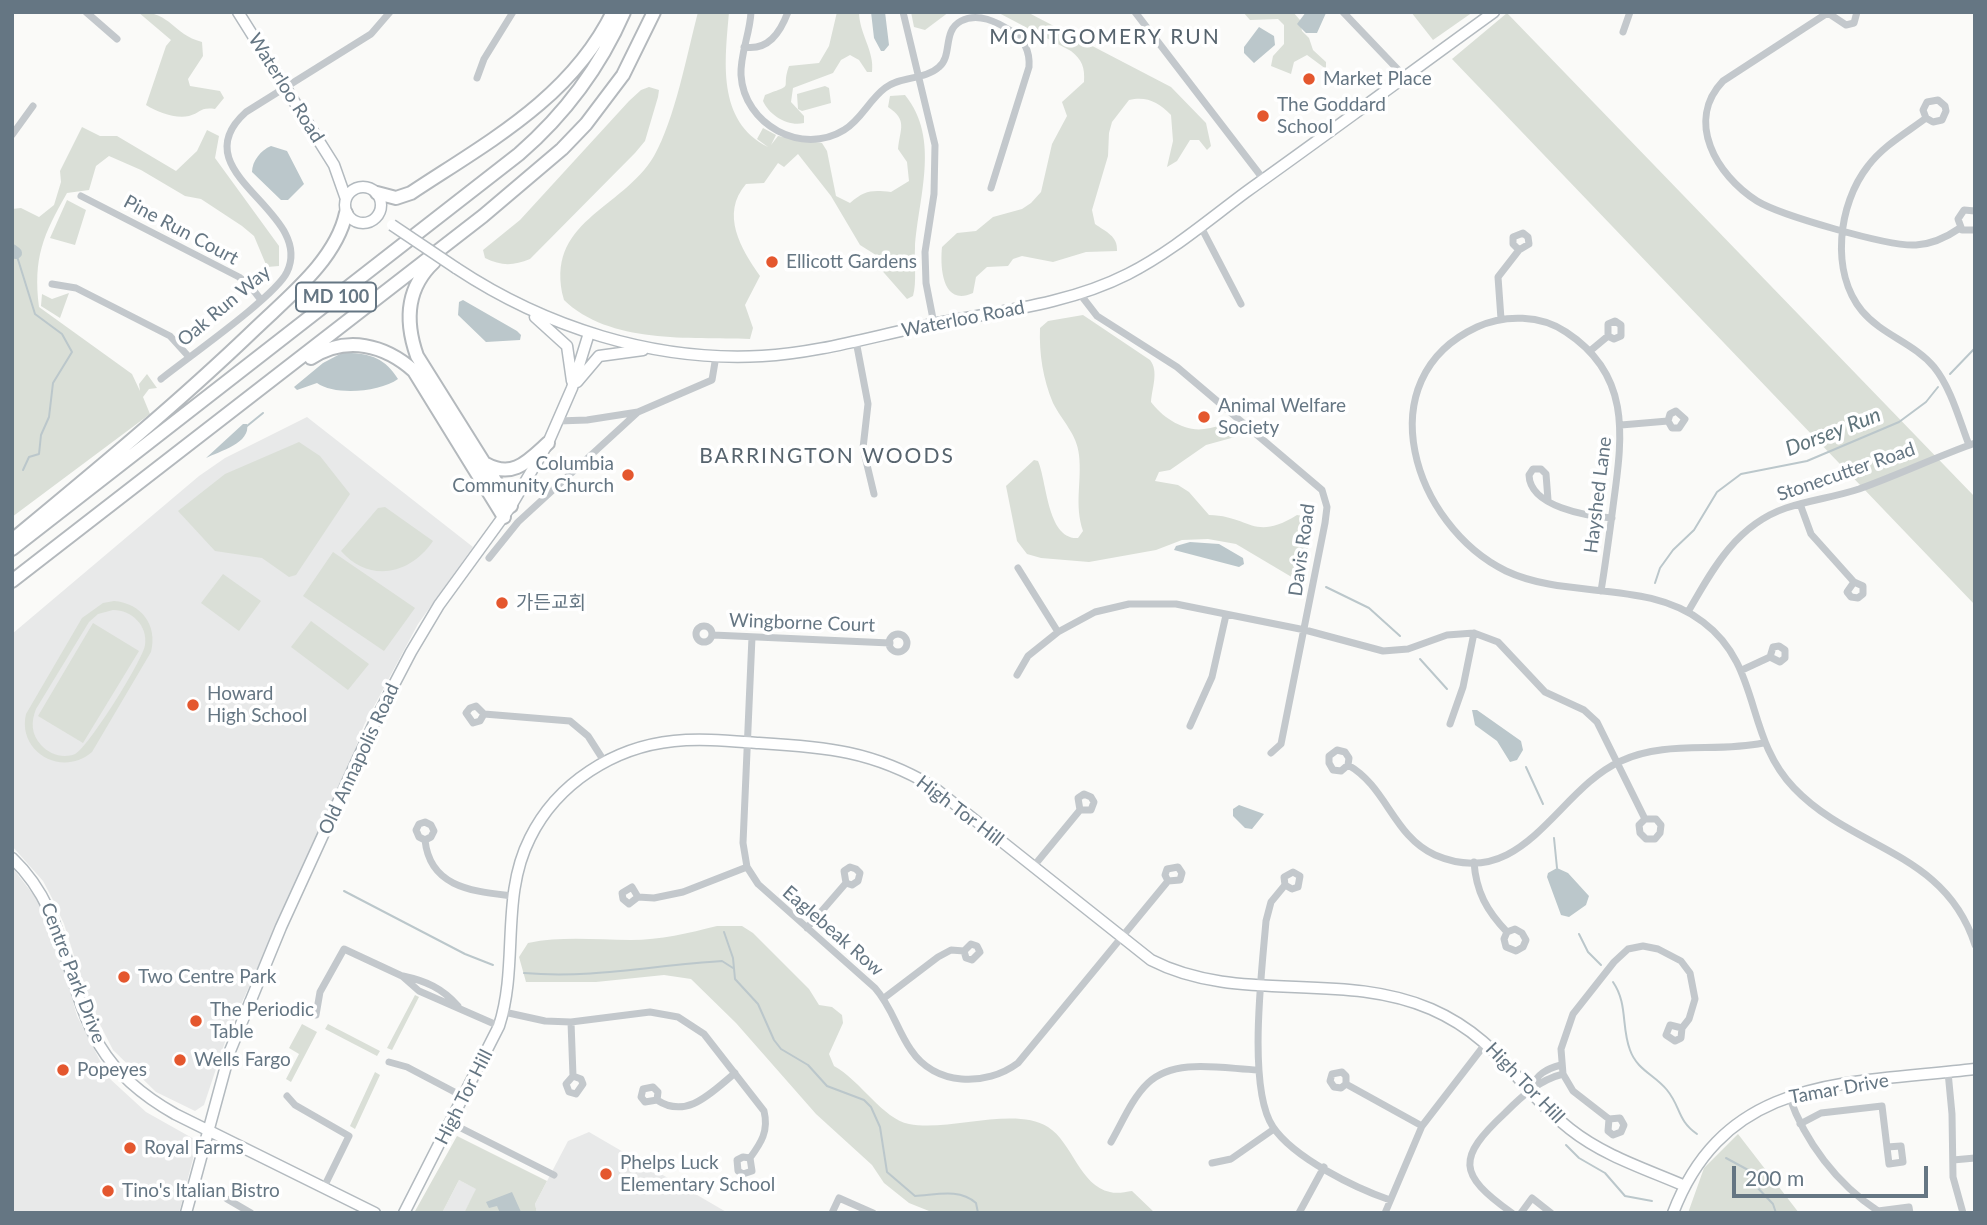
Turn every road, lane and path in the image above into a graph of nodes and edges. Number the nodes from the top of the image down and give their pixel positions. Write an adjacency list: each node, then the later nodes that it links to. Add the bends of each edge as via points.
1 (86, 12): 18 (street)
2 (238, 12): 23 (main road, Waterloo Road)
3 (390, 12): 23 (street, Oak Run Way, via 371,34)
4 (513, 12): 22 (street)
5 (613, 12): 31 (highway, via 579,66 521,121 411,193 396,198)
6 (624, 12): 73 (highway, MD 100, via 581,88 540,136)
7 (654, 12): 37 (highway, MD 100, via 623,75 586,124)
8 (751, 12): 19 (street)
9 (788, 12): 19 (street, via 767,44)
10 (903, 12): 20 (street)
11 (1135, 12): 28 (street)
12 (1343, 12): 21 (street)
13 (1494, 12): 21 (main road, Waterloo Road)
14 (1630, 12): 17 (street)
15 (1857, 12): 16 (street, via 1854,23 1846,26)
16 (1828, 13): 40 (street, via 1723,81 1707,102 1704,120 1712,149 1747,194 1783,213)
17 (1623, 32)
18 (117, 39)
19 (744, 47): 20 (street, via 742,85 750,104 771,127 800,139 821,140 838,134 884,89)
20 (918, 75): 30 (street, via 942,65 951,31 966,19 998,23 1023,42 1029,59 1027,79); 49 (street, via 936,159 925,252)
21 (1405, 77): 28 (main road, Waterloo Road)
22 (477, 78)
23 (285, 86): 27 (main road, Waterloo Road); 45 (street, Oak Run Way, via 238,120 229,139 233,168 282,227 290,246 286,274)
24 (33, 106): 26 (street)
25 (1926, 118): 40 (street, via 1868,165 1853,194)
26 (12, 135)
27 (334, 164): 29 (main road, Waterloo Road); 33 (main road, Waterloo Road)
28 (1264, 180): 38 (main road, Waterloo Road)
29 (362, 187): 31 (main road); 33 (main road, via 352,190)
30 (991, 188)
31 (377, 193): 36 (main road)
32 (81, 195): 45 (street, Pine Run Court, via 239,277)
33 (346, 199): 35 (main road)
34 (1975, 211): 39 (street, via 1961,212)
35 (346, 213): 36 (main road, via 361,223); 72 (highway, via 331,247 283,302 172,406)
36 (378, 216): 47 (main road, Waterloo Road, bridge)
37 (483, 216): 59 (highway, MD 100); 66 (highway, via 421,276 411,299 409,328 417,356)
38 (1201, 227): 44 (main road, Waterloo Road, via 1144,265); 46 (street)
39 (1960, 228): 40 (street, via 1940,240 1914,245); 41 (street)
40 (1844, 230): 65 (street, via 1842,266 1855,301 1879,327 1935,368)
41 (1975, 230)
42 (1518, 250): 48 (street, via 1499,277)
43 (52, 284): 56 (street, via 76,288 170,336)
44 (1080, 294): 49 (main road, Waterloo Road); 81 (street, Davis Road, via 1097,316 1177,367 1322,490 1327,508)
45 (261, 300): 56 (street, Oak Run Way)
46 (1241, 304)
47 (524, 308): 50 (main road, Waterloo Road); 58 (main road, via 567,346)
48 (1501, 319): 54 (street, Hayshed Lane, via 1533,319 1559,327); 78 (street, Hayshed Lane, via 1476,327 1451,343 1427,375 1416,399 1412,428 1421,477 1451,528 1495,565 1535,582)
49 (934, 324): 52 (main road, Waterloo Road)
50 (589, 334): 53 (main road, Waterloo Road); 58 (main road, Old Annapolis Road)
51 (1608, 336): 54 (street)
52 (856, 341): 55 (main road, Waterloo Road, via 779,355); 67 (street, via 868,404 863,448)
53 (656, 349): 55 (main road, Waterloo Road); 58 (main road, via 599,356)
54 (1590, 351): 63 (street, Hayshed Lane, via 1612,388)
55 (716, 356): 60 (street, via 709,383)
56 (189, 357): 57 (street, Oak Run Way)
57 (161, 379)
58 (572, 388): 61 (main road, Old Annapolis Road)
59 (258, 392): 70 (highway, via 328,349 354,344 386,351 414,371); 76 (highway, MD 100)
60 (638, 412): 61 (street); 74 (street, via 518,522)
61 (558, 421): 64 (main road, Old Annapolis Road)
62 (1668, 421): 63 (street)
63 (1621, 425): 71 (street, Hayshed Lane)
64 (548, 443): 66 (highway, via 513,471); 70 (main road, Old Annapolis Road)
65 (1972, 444): 69 (street, Stonecutter Road, via 1862,487)
66 (485, 464): 70 (highway)
67 (874, 495)
68 (1548, 500): 71 (street, via 1578,513)
69 (1800, 504): 77 (street, via 1811,534); 79 (street, Stonecutter Road, via 1776,512 1740,537 1721,557)
70 (508, 511): 141 (main road, Old Annapolis Road, via 439,605 381,709 259,976 230,1051)
71 (1612, 518): 78 (street, Hayshed Lane)
72 (12, 539)
73 (12, 549)
74 (489, 558)
75 (1018, 568): 82 (street)
76 (12, 581)
77 (1854, 582)
78 (1601, 591): 79 (street, Hayshed Lane, via 1660,600)
79 (1688, 612): 88 (street, Hayshed Lane, via 1720,637)
80 (1226, 615): 81 (street); 82 (street, via 1176,604 1129,604 1095,612); 92 (street, via 1212,677)
81 (1305, 630): 83 (street, via 1392,652 1447,635); 95 (street, Davis Road, via 1281,744)
82 (1058, 632): 89 (street, via 1028,656)
83 (1474, 633): 91 (street); 97 (street, via 1498,642 1553,697 1591,715)
84 (713, 635): 85 (street, Wingborne Court)
85 (752, 637): 86 (street, Wingborne Court); 93 (street)
86 (890, 643)
87 (1770, 657): 88 (street)
88 (1742, 670): 94 (street, Hayshed Lane)
89 (1017, 675)
90 (484, 714): 96 (street, via 570,722 588,736)
91 (1450, 724)
92 (1190, 726)
93 (747, 742): 96 (main road, High Tor Hill, via 677,740 643,746); 104 (street, via 743,843); 105 (main road, High Tor Hill, via 843,749 899,768 932,786)
94 (1763, 743): 97 (street, via 1653,750); 114 (street, Hayshed Lane, via 1789,782 1815,807 1919,867 1938,883 1956,905)
95 (1271, 753)
96 (604, 761): 109 (main road, High Tor Hill, via 566,790 539,823 523,856)
97 (1619, 762): 100 (street); 103 (street, via 1581,788 1528,844 1508,855)
98 (1348, 765): 103 (street, via 1373,784 1411,840 1438,856)
99 (1080, 810): 105 (street)
100 (1645, 818)
101 (425, 840): 109 (street, via 428,858 447,881 462,889)
102 (12, 858): 141 (main road, Centre Park Drive, via 54,915 85,1013 108,1057 144,1095)
103 (1474, 862): 112 (street, via 1480,896)
104 (747, 867): 110 (street, via 674,894); 111 (street, Eaglebeak Row, via 763,890)
105 (1033, 867): 113 (main road, High Tor Hill)
106 (1168, 881): 113 (street, Eaglebeak Row)
107 (846, 883): 111 (street)
108 (1285, 885): 116 (street, via 1268,911)
109 (512, 896): 118 (main road, High Tor Hill)
110 (638, 897)
111 (807, 928): 117 (street, Eaglebeak Row)
112 (1507, 932)
113 (1120, 939): 116 (main road, High Tor Hill, via 1181,974); 117 (street, Eaglebeak Row, via 1027,1055 1002,1073 983,1079 951,1077 921,1061)
114 (1975, 945)
115 (964, 951): 117 (street, via 951,950 938,957)
116 (1262, 985): 123 (main road, High Tor Hill, via 1392,996 1450,1018); 126 (street)
117 (884, 998)
118 (504, 1012): 120 (street, via 532,1020); 121 (main road, High Tor Hill)
119 (316, 1015): 121 (street, via 320,992 344,949 402,976 419,991)
120 (570, 1022): 129 (street, via 650,1012 678,1017 695,1025); 130 (street)
121 (499, 1026): 135 (main road, High Tor Hill)
122 (1682, 1028): 127 (street, via 1695,999 1690,973 1681,961 1658,948 1628,949 1568,1024)
123 (1487, 1042): 132 (main road, High Tor Hill); 140 (street)
124 (389, 1062): 135 (street)
125 (1975, 1069): 128 (main road, Tamar Drive)
126 (1258, 1070): 142 (street, via 1262,1099); 143 (street, via 1191,1068 1161,1074 1142,1090)
127 (1562, 1070): 132 (street); 137 (street, via 1580,1098)
128 (1948, 1072): 134 (main road, Tamar Drive); 147 (street)
129 (735, 1073): 136 (street, via 694,1105 671,1107); 145 (street, via 766,1118 763,1139)
130 (573, 1076)
131 (1346, 1084): 140 (street)
132 (1531, 1088): 151 (main road, High Tor Hill, via 1587,1141); 157 (street, via 1477,1139 1470,1158 1478,1186)
133 (287, 1096): 152 (street, via 349,1136)
134 (1789, 1096): 139 (street); 151 (main road, Tamar Drive, via 1757,1109 1720,1136)
135 (464, 1097): 138 (main road, High Tor Hill)
136 (657, 1100)
137 (1609, 1119)
138 (451, 1122): 150 (street); 162 (main road, High Tor Hill)
139 (1800, 1124): 144 (street, via 1821,1114 1882,1106); 158 (street, via 1837,1178)
140 (1422, 1126): 154 (street)
141 (208, 1128): 152 (main road, Centre Park Drive); 159 (main road, Old Annapolis Road)
142 (1274, 1129): 148 (street, via 1231,1160); 149 (street)
143 (1111, 1142)
144 (1887, 1147)
145 (750, 1158)
146 (1975, 1158): 147 (street)
147 (1953, 1160): 156 (street)
148 (1212, 1163)
149 (1324, 1167): 154 (street); 165 (street)
150 (554, 1175)
151 (1685, 1186): 169 (main road, Tamar Drive)
152 (324, 1187): 161 (main road, Centre Park Drive)
153 (227, 1199): 160 (street)
154 (1390, 1200): 166 (street)
155 (1975, 1206): 156 (street)
156 (1963, 1210)
157 (1508, 1212)
158 (1879, 1212): 170 (street, via 1909,1207)
159 (186, 1213)
160 (251, 1213)
161 (375, 1213)
162 (404, 1213)
163 (832, 1213): 164 (street, via 839,1198)
164 (873, 1213)
165 (1299, 1213)
166 (1385, 1213)
167 (1521, 1213): 168 (street, via 1532,1198)
168 (1551, 1213)
169 (1673, 1213)
170 (1910, 1213)

